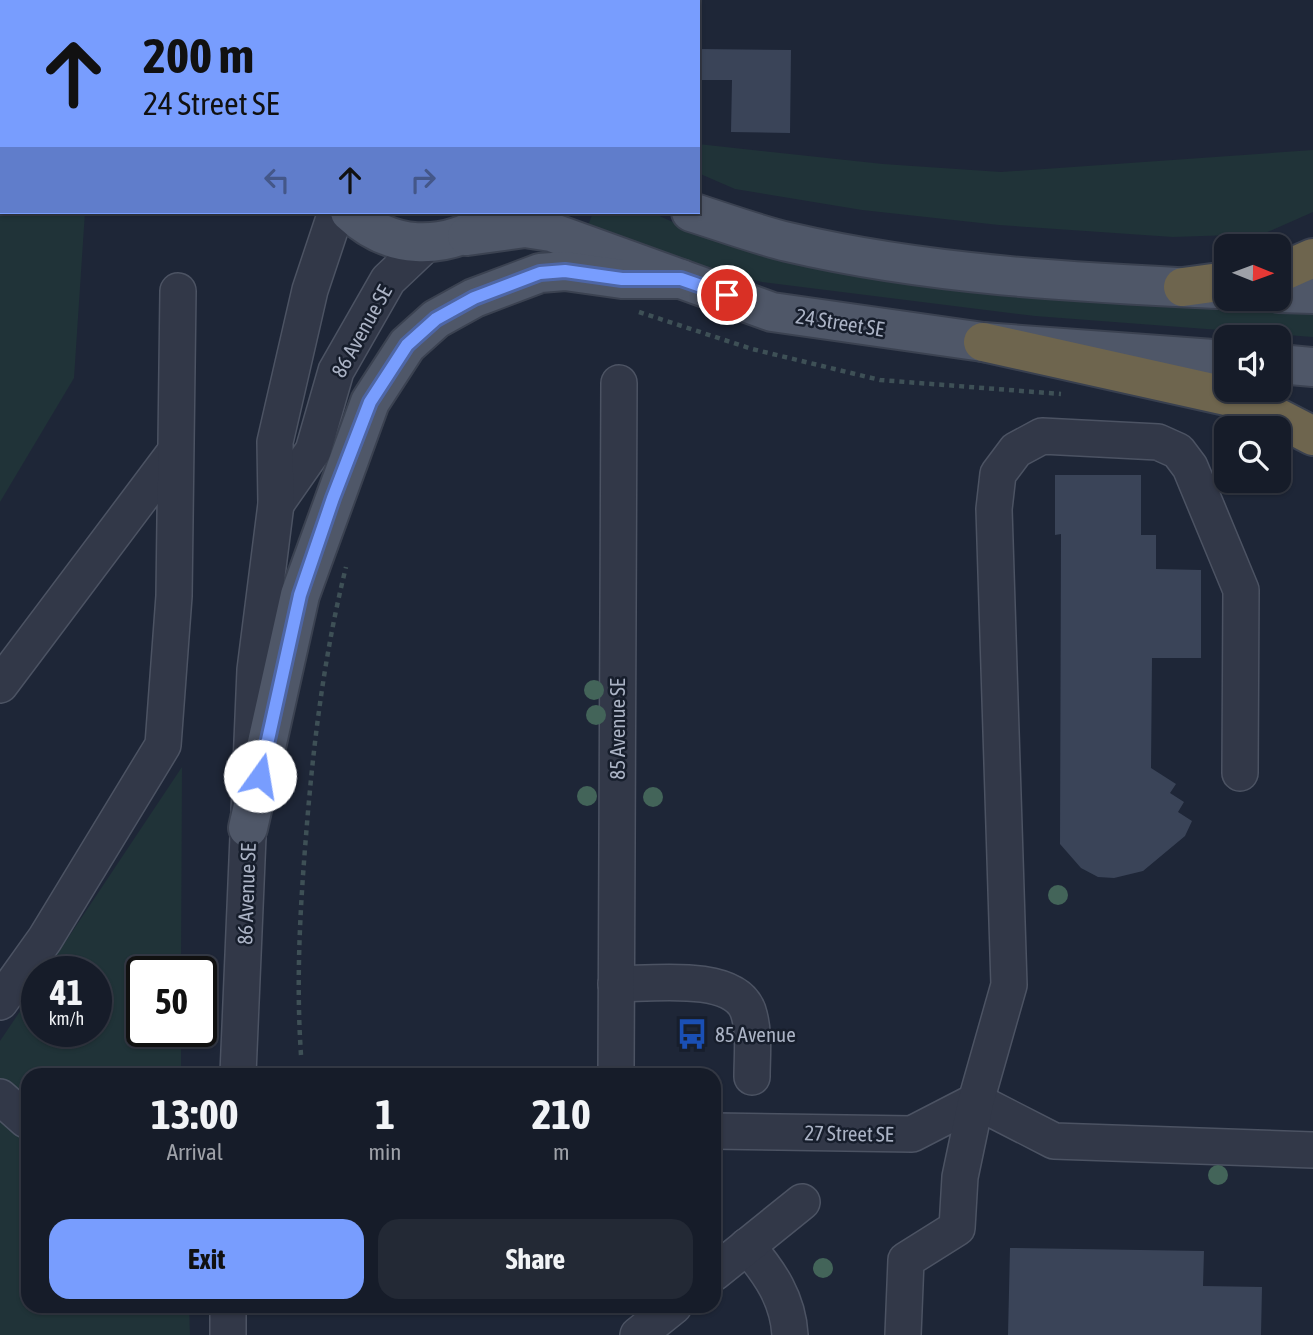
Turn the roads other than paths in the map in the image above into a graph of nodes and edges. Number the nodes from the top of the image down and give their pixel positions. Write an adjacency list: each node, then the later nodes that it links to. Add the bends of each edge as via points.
1 (335, 214): 23 (street, 86 Avenue SE, via 310,290 275,442)
2 (353, 214): 6 (main road, via 379,233)
3 (498, 214): 5 (main road)
4 (698, 214): 11 (main road, via 786,241 871,259 961,272)
5 (467, 236): 6 (main road, 24 Street SE); 9 (main road, 24 Street SE, via 524,228 551,232)
6 (426, 244): 23 (street, 86 Avenue SE, via 388,280 336,371 313,450)
7 (1313, 258): 8 (highway)
8 (1292, 267)
9 (681, 279): 16 (main road, 24 Street SE, via 772,312); 27 (main road, via 540,273 474,298 436,319 407,345 370,402 300,595)
10 (1214, 283): 11 (highway)
11 (1182, 288): 12 (main road)
12 (1214, 289)
13 (178, 291): 22 (street)
14 (1292, 293): 15 (main road)
15 (1313, 294)
16 (983, 342): 17 (main road, 24 Street SE); 21 (highway, via 1244,400)
17 (1214, 359)
18 (1291, 365): 19 (main road)
19 (1313, 367)
20 (619, 383): 28 (street, 85 Avenue SE)
21 (1313, 436)
22 (175, 452): 24 (street); 29 (street, via 174,596 163,745 45,939)
23 (276, 504): 27 (street, 86 Avenue SE, via 255,670)
24 (11, 653): 25 (street)
25 (0, 685)
26 (1240, 773): 34 (street, via 1241,590 1190,467 1178,451 1158,442 1042,436 1016,450 998,474 994,509 1009,985)
27 (248, 828): 30 (street, 86 Avenue SE)
28 (615, 984): 31 (street, 85 Avenue SE); 32 (street, via 711,985 732,991 750,1019)
29 (0, 1002)
30 (238, 1068)
31 (616, 1068)
32 (752, 1077)
33 (0, 1097): 35 (street)
34 (976, 1101): 36 (street, 27 Street SE, via 912,1134); 37 (street, via 1054,1142); 46 (street, via 960,1177 957,1228 906,1260)
35 (18, 1120)
36 (721, 1131)
37 (1313, 1150)
38 (802, 1202): 39 (street)
39 (747, 1246): 40 (street); 45 (street, via 781,1292)
40 (721, 1267)
41 (228, 1313): 43 (street)
42 (665, 1313): 44 (street)
43 (228, 1335)
44 (638, 1335)
45 (790, 1335)
46 (903, 1335)

